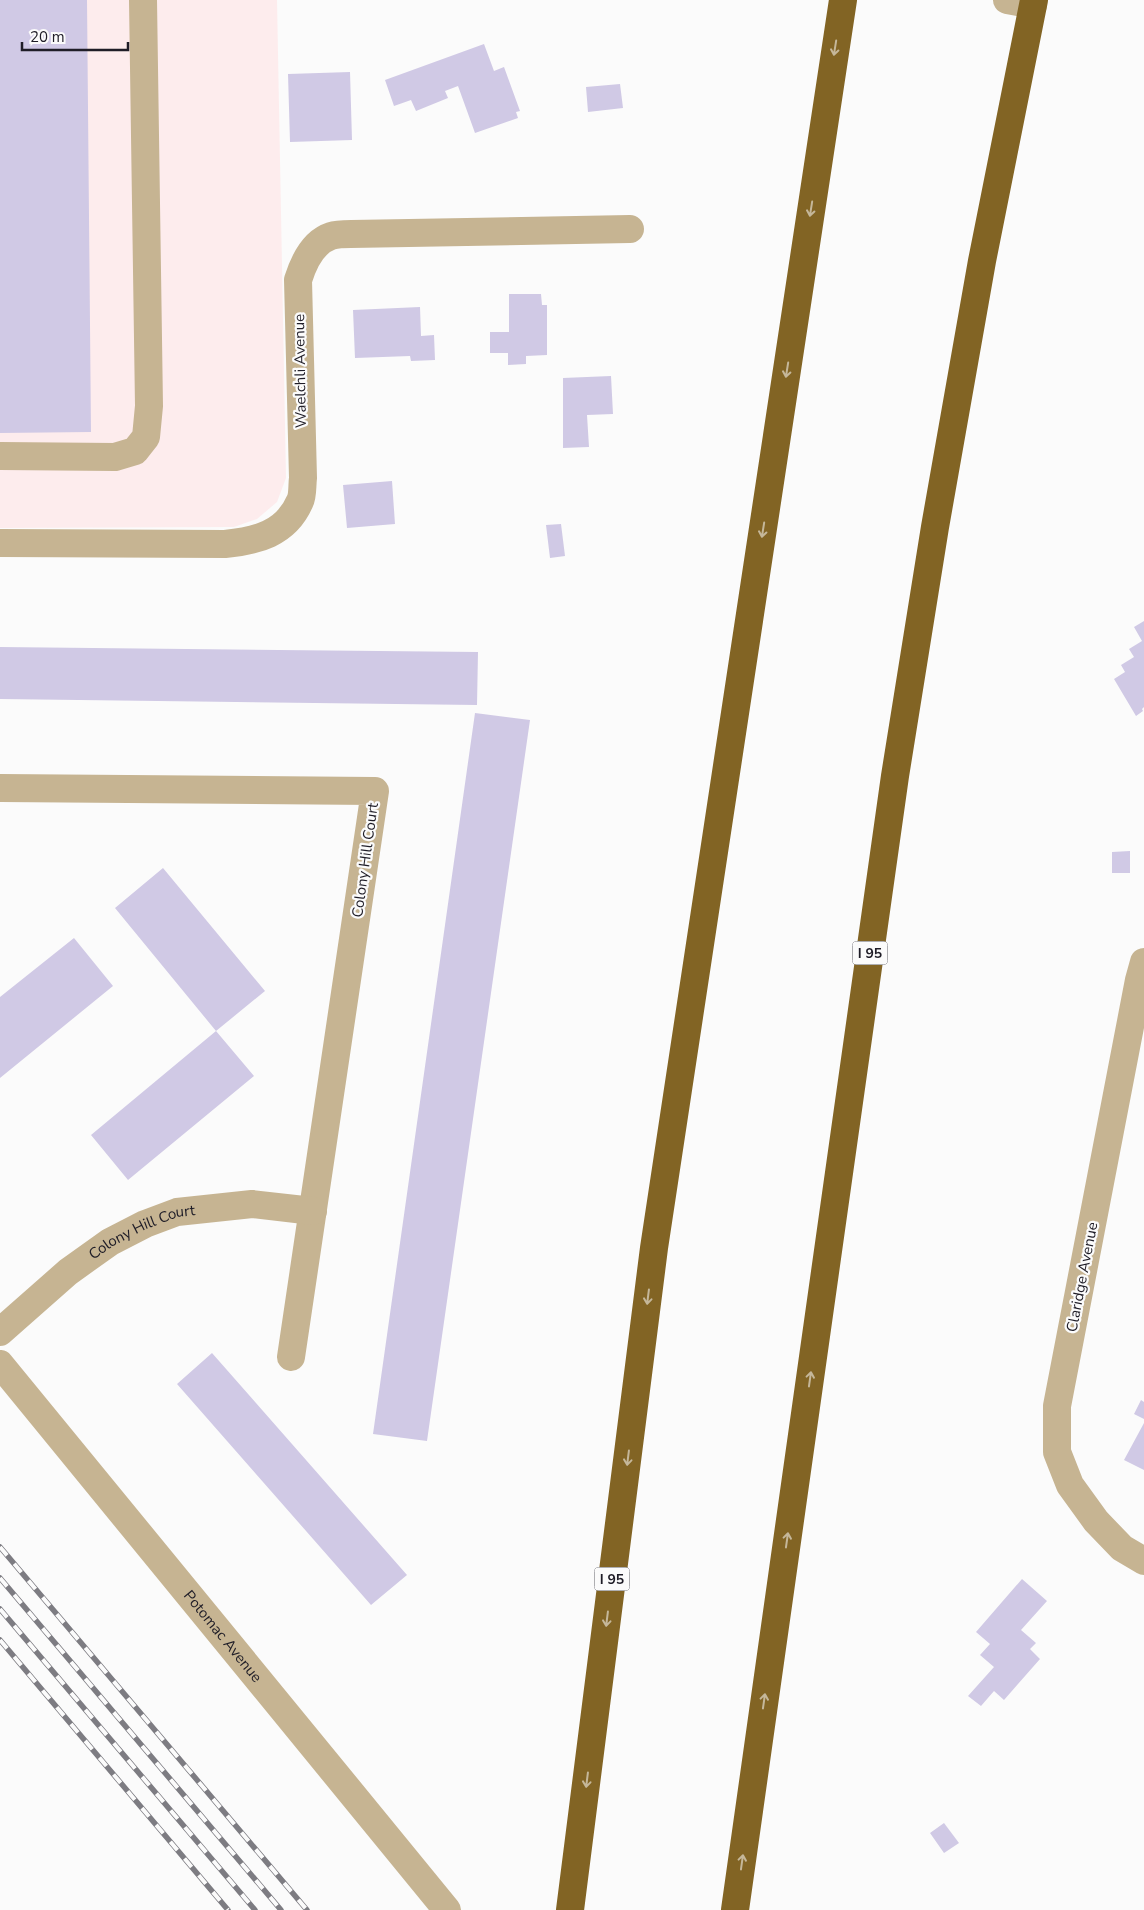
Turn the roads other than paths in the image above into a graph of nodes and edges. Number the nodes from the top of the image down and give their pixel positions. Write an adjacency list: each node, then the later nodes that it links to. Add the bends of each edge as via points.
1 (143, 0): 6 (street, via 149,406 146,437 134,451 115,457)
2 (842, 0): 16 (highway, I 95, one-way to 16, via 654,1248)
3 (1007, 0): 4 (street)
4 (1033, 2): 17 (highway, I 95, one-way to 4, via 896,766 977,290)
5 (630, 230): 7 (street, Waelchli Avenue, via 330,236 314,248 303,263 298,280 303,478 301,500 290,518 273,532 251,541 225,544)
6 (0, 456)
7 (0, 543)
8 (0, 788): 10 (street, Colony Hill Court, via 375,790)
9 (1144, 962): 14 (street, Claridge Avenue, via 1057,1406 1057,1452 1070,1484 1096,1521 1122,1548)
10 (313, 1211): 11 (street, Colony Hill Court, via 252,1204 177,1212 161,1218 110,1242 68,1272); 12 (street, Colony Hill Court)
11 (0, 1332)
12 (291, 1356)
13 (0, 1364): 15 (street, Potomac Avenue)
14 (1144, 1561)
15 (447, 1910)
16 (570, 1910)
17 (735, 1910)

